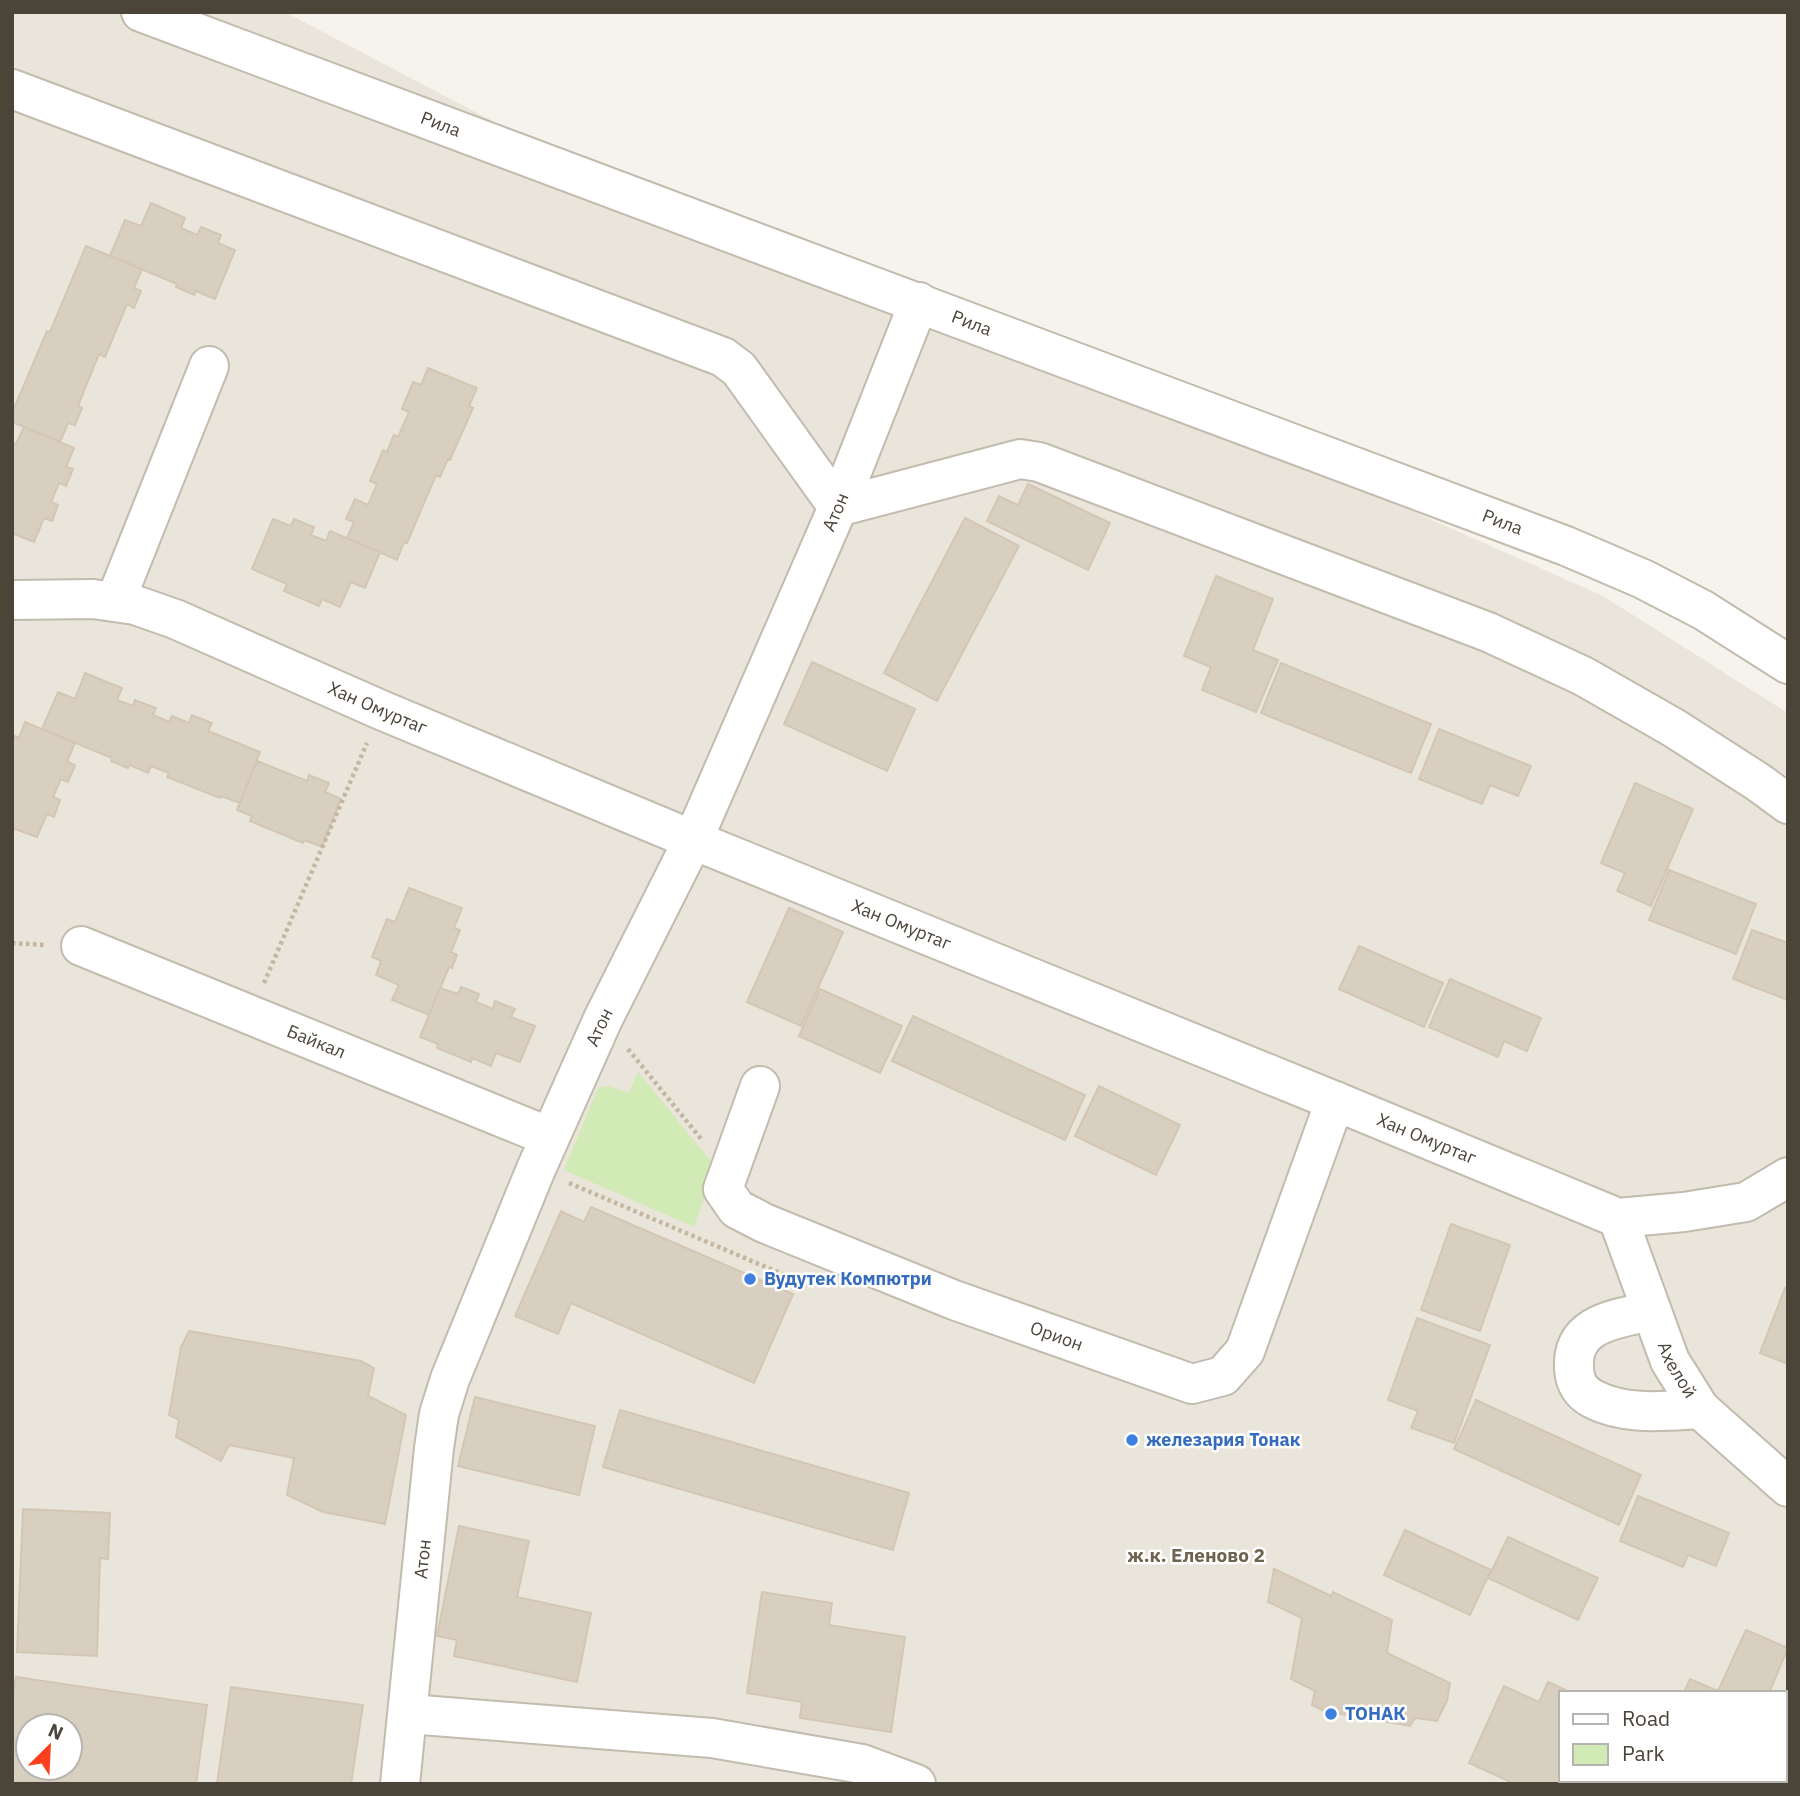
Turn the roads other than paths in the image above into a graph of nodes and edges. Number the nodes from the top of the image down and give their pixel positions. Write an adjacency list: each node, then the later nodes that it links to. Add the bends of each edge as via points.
1 (141, 12): 3 (street, Рила)
2 (12, 89): 5 (street, via 723,357 739,369)
3 (919, 302): 5 (street, Атон); 8 (street, Рила, via 1566,546 1703,610)
4 (209, 366): 7 (street)
5 (838, 507): 9 (street, via 1020,459 1039,462 1488,632 1583,676); 10 (street, Атон)
6 (12, 600): 7 (street, Хан Омуртаг)
7 (115, 602): 10 (street, Хан Омуртаг, via 175,620)
8 (1788, 664)
9 (1788, 804)
10 (693, 840): 13 (street, Хан Омуртаг); 14 (street, Атон, via 603,1018)
11 (81, 946): 14 (street, Байкал, via 250,1016)
12 (760, 1086): 13 (street, Орион, via 723,1189 737,1209 954,1300 1192,1384 1223,1376 1245,1351)
13 (1335, 1101): 16 (street, Хан Омуртаг)
14 (543, 1153): 20 (street, Атон, via 477,1309 439,1414)
15 (1788, 1177): 16 (street, Хан Омуртаг, via 1746,1202)
16 (1618, 1218): 17 (street, Ахелой)
17 (1651, 1311): 18 (street, Ахелой, via 1670,1361); 18 (street, via 1590,1329 1579,1344 1575,1380 1583,1393 1596,1401 1640,1412)
18 (1700, 1409): 19 (street, Ахелой)
19 (1788, 1487)
20 (409, 1714): 21 (street, Атон); 22 (street, via 712,1738 862,1764)
21 (400, 1784)
22 (916, 1784)

